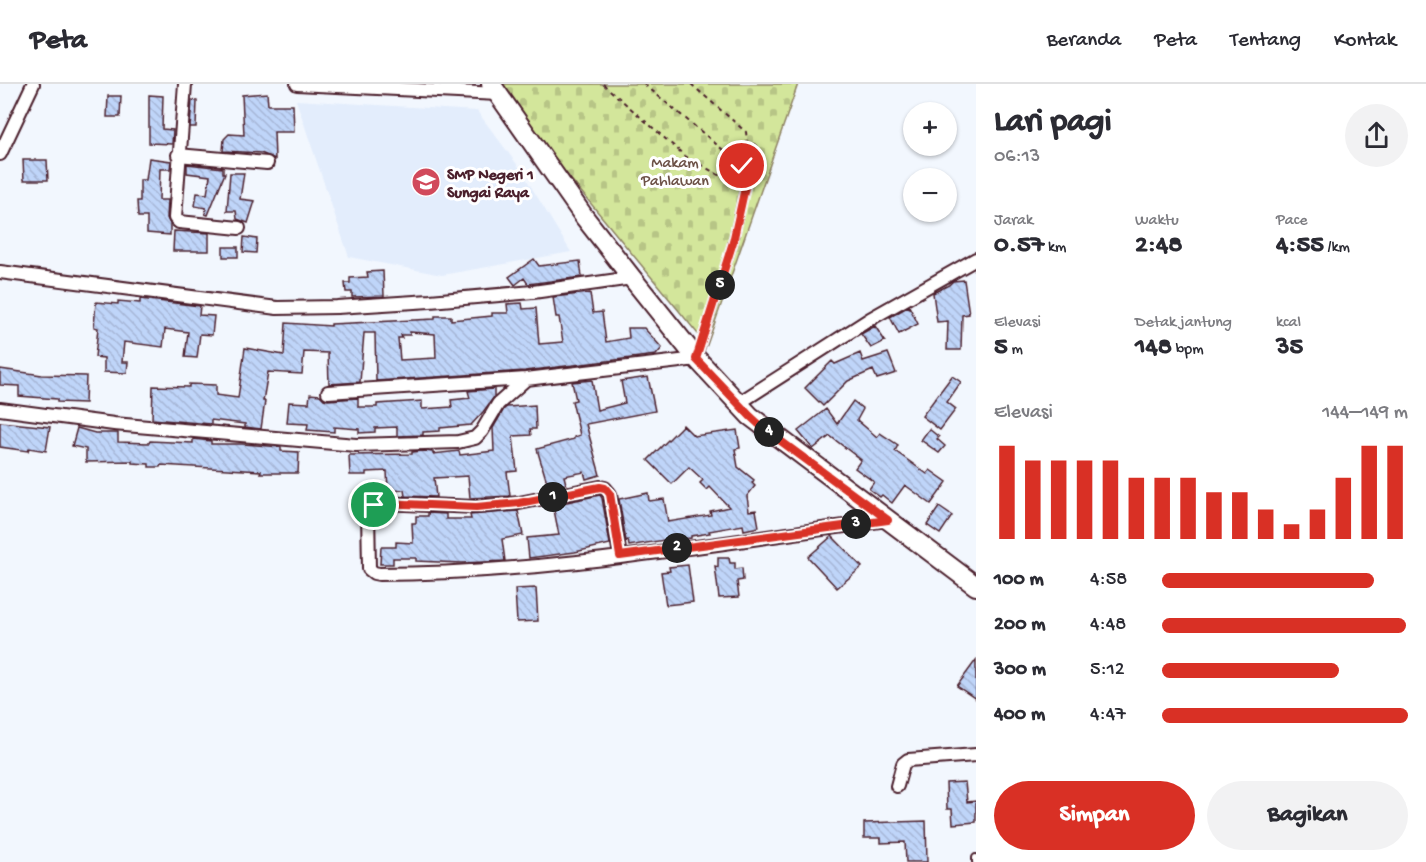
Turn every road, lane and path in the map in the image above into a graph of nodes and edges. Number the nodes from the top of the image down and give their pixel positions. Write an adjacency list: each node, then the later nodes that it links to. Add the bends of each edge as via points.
1 (33, 84): 9 (street)
2 (184, 84): 10 (street)
3 (297, 84): 7 (street)
4 (603, 84): 13 (path, via 685,156 724,178)
5 (644, 84): 11 (path, via 742,166)
6 (692, 84): 8 (path, via 746,132)
7 (494, 89): 17 (main road)
8 (751, 147): 13 (lane)
9 (0, 154)
10 (178, 155): 12 (street); 14 (street, via 176,221)
11 (745, 156)
12 (267, 163)
13 (748, 174): 18 (lane, via 733,242)
14 (239, 228)
15 (976, 258): 21 (street, via 870,319)
16 (0, 272): 17 (street, via 276,308 430,301)
17 (632, 278): 18 (main road)
18 (696, 359): 19 (street); 21 (main road)
19 (526, 379): 20 (street); 22 (street, via 498,404 475,438 458,442 356,445 114,424)
20 (328, 392)
21 (739, 403): 23 (main road, via 763,428)
22 (0, 409)
23 (888, 520): 24 (street); 25 (main road)
24 (620, 556): 24 (street, via 526,568 374,573 369,569 369,510 381,503 476,507 519,503 600,487 610,494)
25 (976, 586)
26 (976, 756): 27 (street, via 909,760 903,764)
27 (897, 786)

